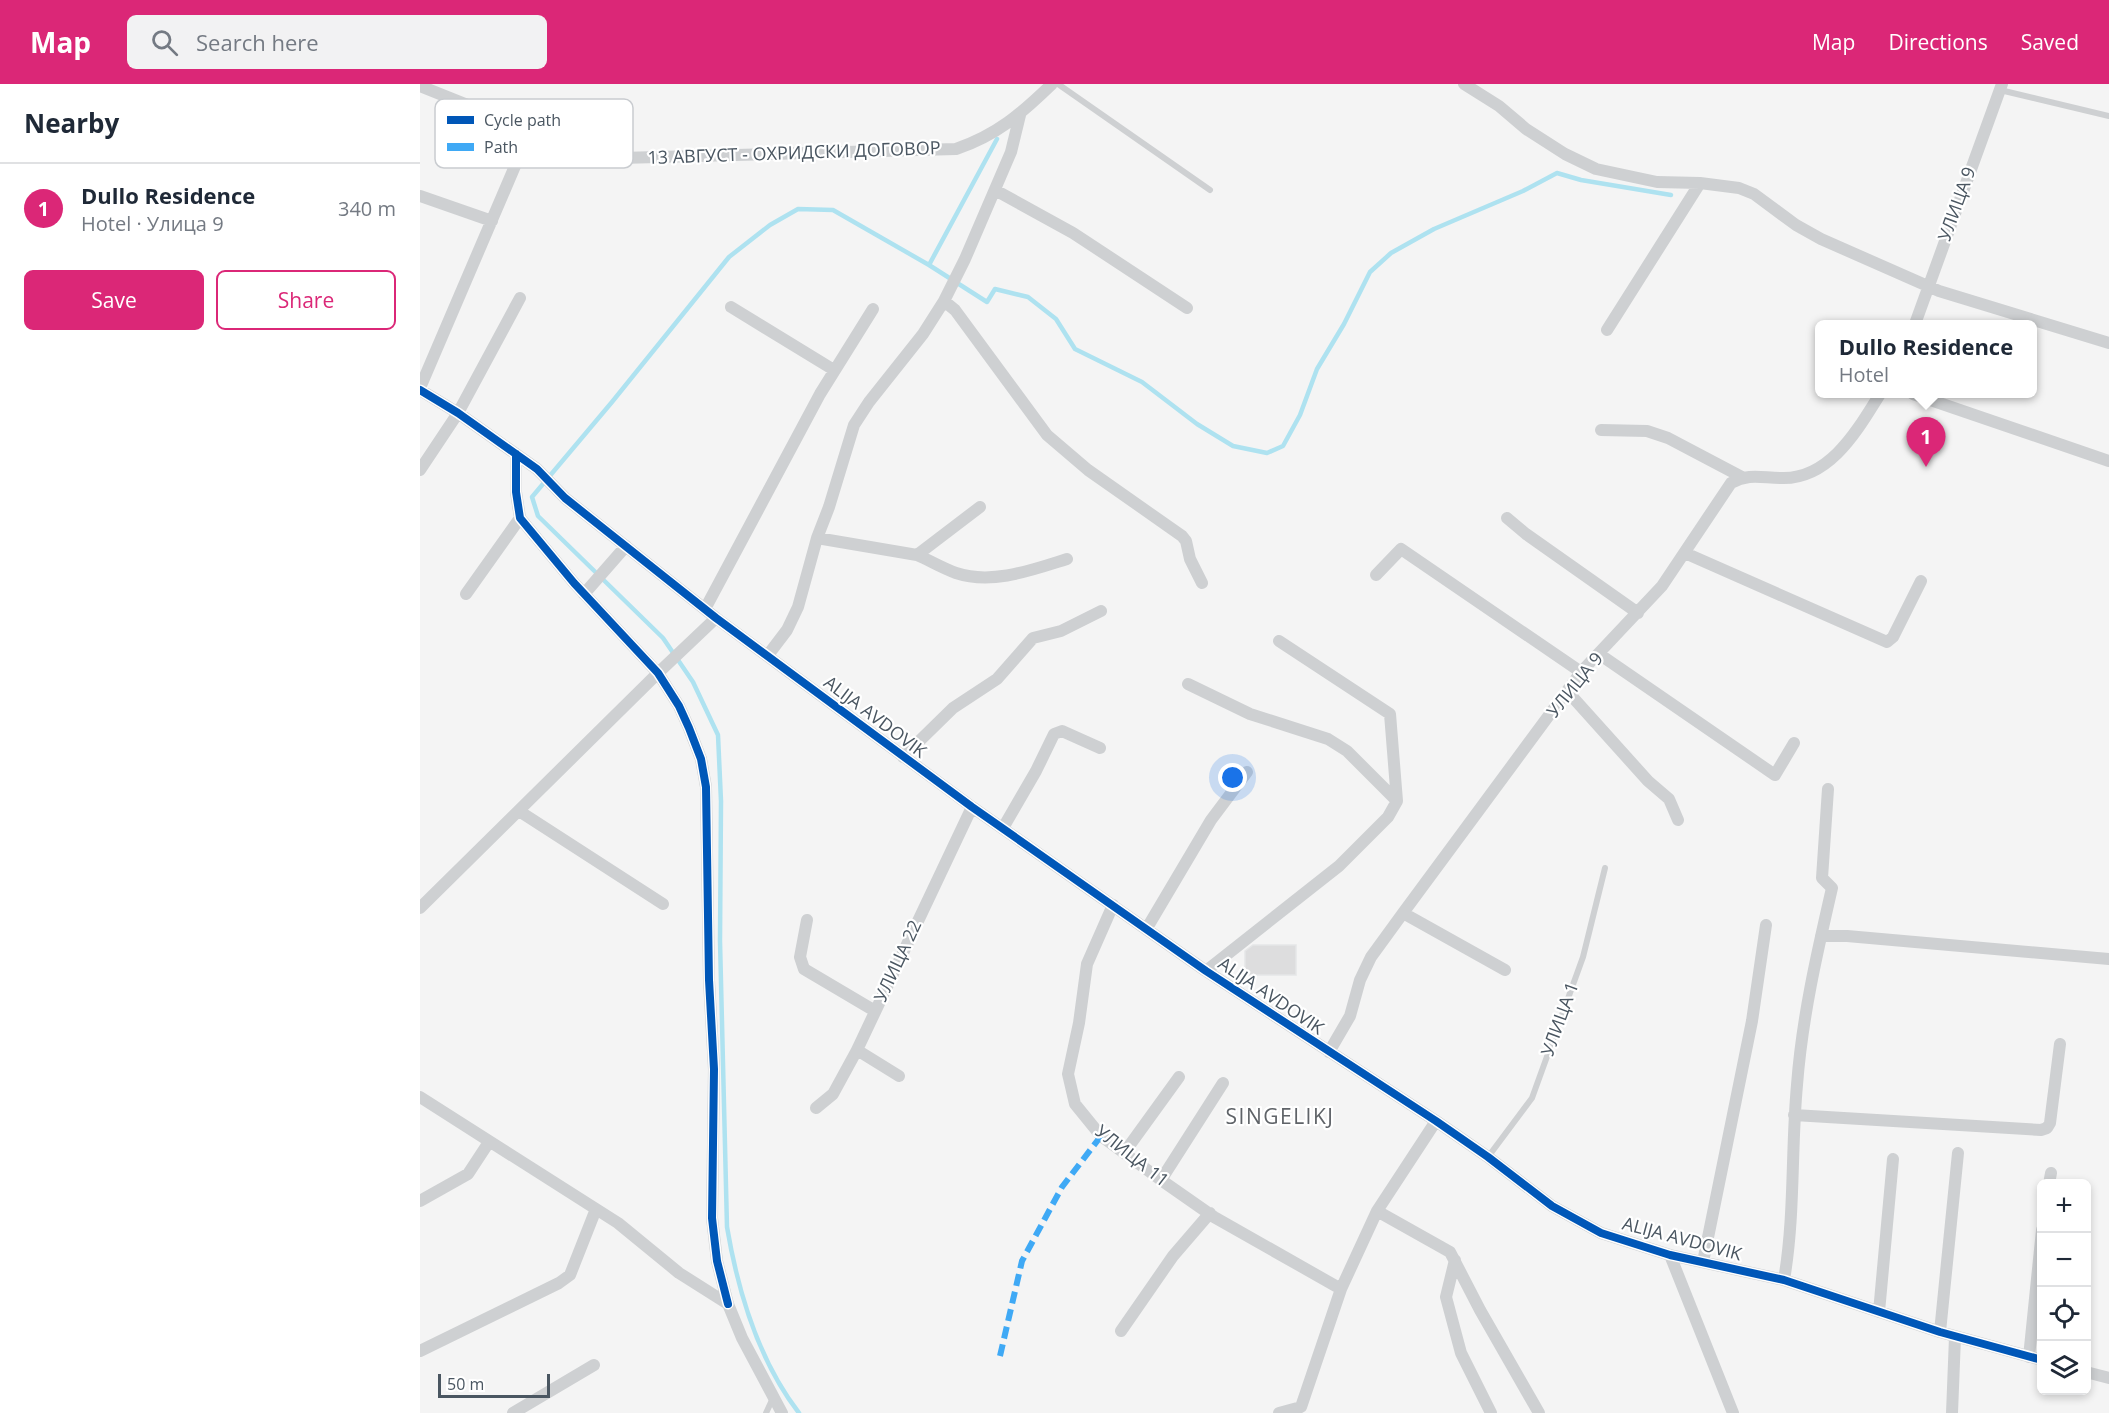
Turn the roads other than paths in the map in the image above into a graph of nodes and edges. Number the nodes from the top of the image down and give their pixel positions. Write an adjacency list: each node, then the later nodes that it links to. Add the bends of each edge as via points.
1 (1052, 84): 7 (street, 13 АВГУСТ - ОХРИДСКИ ДОГОВОР)
2 (1058, 84): 13 (lane)
3 (1464, 84): 11 (street, via 1526,129 1596,169 1657,182)
4 (420, 86): 6 (street, 13 АВГУСТ - ОХРИДСКИ ДОГОВОР)
5 (2000, 87): 8 (lane); 16 (street, УЛИЦА 9)
6 (452, 99)
7 (1020, 114): 9 (street, 13 АВГУСТ - ОХРИДСКИ ДОГОВОР, via 997,132 956,149); 12 (street, via 1011,152)
8 (2109, 116)
9 (633, 158)
10 (514, 168): 15 (street)
11 (1700, 183): 16 (street, via 1754,194 1821,239); 25 (street)
12 (994, 190): 18 (street); 20 (street, via 1064,228)
13 (1210, 190)
14 (420, 196): 15 (street)
15 (492, 221): 28 (street)
16 (1927, 285): 22 (street, УЛИЦА 9); 23 (street)
17 (520, 298): 31 (street)
18 (944, 301): 40 (street, via 854,425); 47 (street, via 956,310 1047,435 1088,470 1182,536)
19 (731, 307): 27 (street)
20 (1187, 308)
21 (873, 309): 27 (street)
22 (1916, 320)
23 (2034, 320)
24 (2037, 321): 26 (street)
25 (1607, 330)
26 (2109, 343)
27 (834, 370): 50 (street)
28 (420, 389): 31 (street)
29 (1877, 398): 36 (street, via 1842,448 1816,471 1784,478)
30 (1927, 398): 34 (street)
31 (459, 413): 33 (street); 35 (street)
32 (1601, 430): 36 (street, via 1647,431 1668,438)
33 (516, 454): 38 (street); 41 (street, ALIJA AVDOVIK)
34 (2109, 461)
35 (420, 470)
36 (1742, 477): 42 (street, УЛИЦА 9, via 1731,483)
37 (980, 507): 43 (street)
38 (520, 518): 48 (street); 49 (street)
39 (1507, 518): 52 (street)
40 (817, 538): 43 (street); 56 (street, via 793,620)
41 (626, 546): 48 (street); 50 (street, ALIJA AVDOVIK)
42 (1685, 553): 46 (street, via 1887,642); 52 (street, УЛИЦА 9)
43 (917, 555): 44 (street, via 956,573 978,576 1017,575)
44 (1067, 559)
45 (1376, 575): 57 (street, via 1401,549)
46 (1921, 581)
47 (1202, 583)
48 (587, 591): 58 (street)
49 (466, 594)
50 (705, 609): 53 (street, ALIJA AVDOVIK)
51 (1101, 611): 63 (street, via 1061,631 1033,638 997,679 953,708)
52 (1638, 613): 55 (street, УЛИЦА 9)
53 (716, 618): 56 (street, ALIJA AVDOVIK); 58 (street)
54 (1279, 641): 66 (street, via 1390,714)
55 (1599, 654): 57 (street, УЛИЦА 9); 61 (street, via 1775,775)
56 (768, 655): 63 (street, ALIJA AVDOVIK)
57 (1581, 672): 60 (street, УЛИЦА 9)
58 (658, 673): 68 (street); 110 (street, via 689,728 706,787 714,1069 712,1218)
59 (1188, 684): 66 (street, via 1250,714 1328,738 1347,751)
60 (1568, 692): 69 (street, via 1669,799); 75 (street, УЛИЦА 9)
61 (1794, 743)
62 (1101, 748): 70 (street, via 1062,731 1054,734)
63 (903, 757): 67 (street, ALIJA AVDOVIK)
64 (1246, 772): 78 (street, via 1210,820)
65 (1828, 789): 79 (street, via 1822,878 1832,888)
66 (1396, 801): 82 (street, via 1388,818 1339,866)
67 (972, 807): 70 (street, ALIJA AVDOVIK); 83 (street, УЛИЦА 22)
68 (519, 811): 72 (street); 74 (street)
69 (1678, 820)
70 (1003, 828): 73 (street, ALIJA AVDOVIK)
71 (1605, 867): 97 (lane, УЛИЦА 1, via 1583,957 1532,1098)
72 (663, 904)
73 (1113, 904): 78 (street, ALIJA AVDOVIK); 95 (street, УЛИЦА 11, via 1088,963 1068,1074 1075,1104 1101,1136)
74 (420, 908)
75 (1403, 913): 81 (street); 86 (street, УЛИЦА 9, via 1371,957 1350,1016)
76 (807, 920): 83 (street, via 800,957 804,969)
77 (1766, 925): 107 (street, via 1752,1021)
78 (1147, 928): 82 (street, ALIJA AVDOVIK)
79 (1821, 936): 80 (street); 92 (street, via 1803,1024)
80 (2109, 958)
81 (1505, 970)
82 (1206, 971): 86 (street, ALIJA AVDOVIK)
83 (875, 1011): 85 (street, УЛИЦА 22)
84 (2060, 1044): 92 (street, via 2050,1123 2041,1130)
85 (857, 1050): 87 (street); 91 (street, УЛИЦА 22, via 833,1094)
86 (1329, 1052): 93 (street, ALIJA AVDOVIK)
87 (899, 1076)
88 (1179, 1077): 95 (street)
89 (1223, 1083): 99 (street)
90 (420, 1097): 94 (street)
91 (816, 1108)
92 (1794, 1115): 108 (street, via 1790,1246)
93 (1436, 1121): 97 (street, ALIJA AVDOVIK); 102 (street)
94 (489, 1142): 100 (street, via 468,1174); 101 (street)
95 (1124, 1153): 99 (street, УЛИЦА 11)
96 (1958, 1153): 113 (street)
97 (1488, 1157): 105 (street, ALIJA AVDOVIK, via 1562,1212 1601,1233)
98 (1893, 1159): 111 (street)
99 (1161, 1180): 103 (street, УЛИЦА 11)
100 (420, 1201)
101 (596, 1209): 110 (street); 115 (street, via 570,1275)
102 (1377, 1211): 106 (street, via 1450,1252); 109 (street)
103 (1210, 1214): 109 (street, УЛИЦА 11); 112 (street, via 1173,1256)
104 (2042, 1233): 116 (street)
105 (1670, 1255): 107 (street, ALIJA AVDOVIK); 128 (street)
106 (1455, 1260): 126 (street, via 1446,1297 1461,1353); 127 (street)
107 (1704, 1262): 108 (street, ALIJA AVDOVIK)
108 (1784, 1280): 111 (street, ALIJA AVDOVIK)
109 (1341, 1289): 121 (street)
110 (728, 1304): 120 (street)
111 (1879, 1312): 113 (street, ALIJA AVDOVIK)
112 (1121, 1331)
113 (1940, 1332): 114 (street, ALIJA AVDOVIK)
114 (1955, 1337): 116 (street, ALIJA AVDOVIK); 129 (street)
115 (420, 1351)
116 (2035, 1358)
117 (594, 1365): 122 (street)
118 (2091, 1373): 119 (street)
119 (2109, 1378)
120 (773, 1398): 123 (lane); 124 (street)
121 (1303, 1410): 125 (street)
122 (513, 1413)
123 (766, 1413)
124 (782, 1413)
125 (1279, 1413)
126 (1491, 1413)
127 (1539, 1413)
128 (1733, 1413)
129 (1952, 1413)

